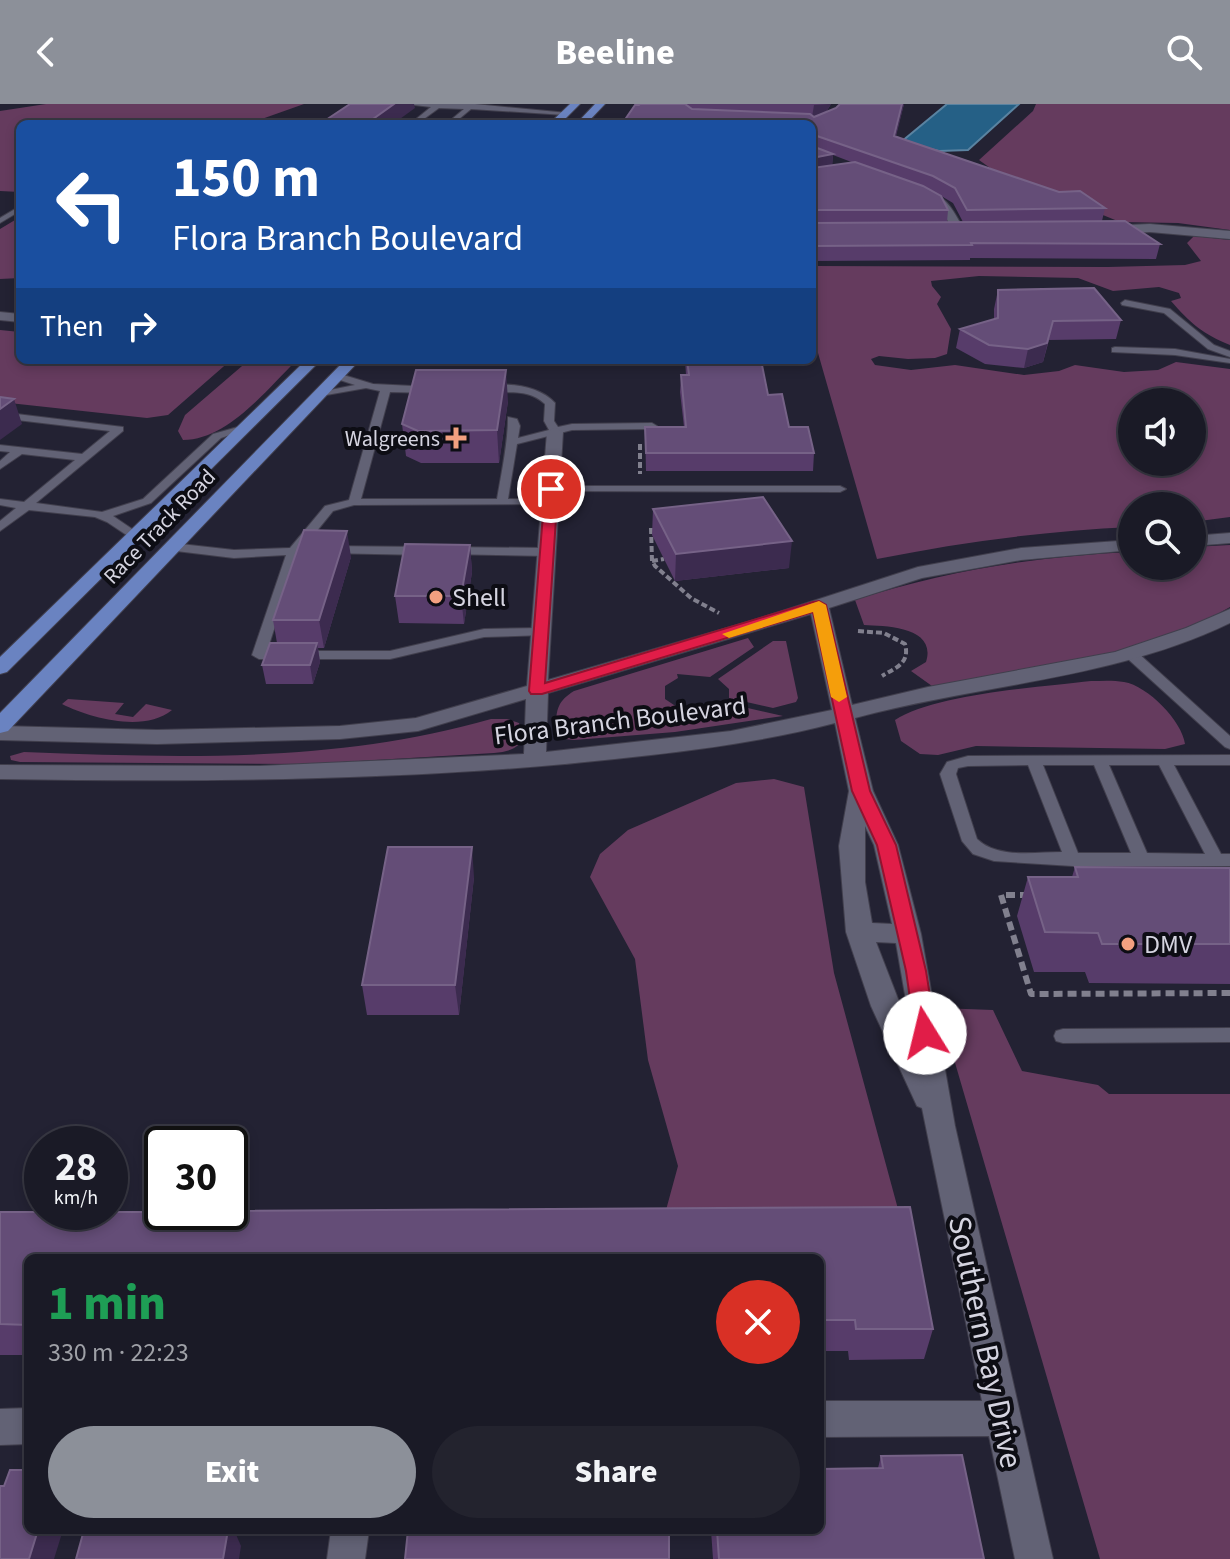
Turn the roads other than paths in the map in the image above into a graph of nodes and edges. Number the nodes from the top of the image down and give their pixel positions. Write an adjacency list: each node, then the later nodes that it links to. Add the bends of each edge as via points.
1 (409, 104): 4 (lane)
2 (575, 104): 6 (main road)
3 (600, 104): 7 (main road)
4 (437, 106): 5 (lane); 8 (lane)
5 (472, 106): 6 (lane); 9 (lane)
6 (565, 113): 7 (main road); 10 (main road)
7 (590, 115): 11 (main road)
8 (418, 120)
9 (454, 120)
10 (558, 120)
11 (585, 120)
12 (913, 189): 14 (street, via 946,206 953,232)
13 (1087, 231): 15 (street, via 1150,228)
14 (973, 232)
15 (1230, 235)
16 (1125, 303): 18 (lane, via 1167,311 1211,347)
17 (1115, 350): 19 (lane, via 1175,352)
18 (1230, 354)
19 (1230, 362)
20 (310, 364): 31 (main road, Race Track Road)
21 (349, 364): 22 (main road, Race Track Road)
22 (337, 376): 23 (lane); 27 (main road, Race Track Road)
23 (364, 387): 24 (lane); 27 (lane)
24 (385, 390): 25 (lane); 41 (lane)
25 (444, 390)
26 (473, 390): 28 (lane)
27 (319, 395): 50 (main road, Race Track Road)
28 (516, 410): 32 (lane, via 544,396); 33 (lane)
29 (0, 415): 36 (lane, via 119,429)
30 (652, 426): 32 (lane)
31 (245, 428): 44 (lane, via 217,436 147,501); 46 (main road, Race Track Road)
32 (555, 432): 33 (lane); 39 (street)
33 (510, 443): 42 (lane)
34 (0, 448): 35 (lane)
35 (19, 451): 36 (lane); 37 (lane)
36 (84, 458): 43 (lane)
37 (0, 466)
38 (840, 489): 39 (lane)
39 (551, 496): 42 (lane); 52 (street)
40 (0, 502): 43 (lane)
41 (354, 502): 42 (lane); 51 (lane, via 329,508)
42 (502, 502)
43 (26, 506): 44 (lane); 45 (lane)
44 (104, 515): 46 (lane, via 124,524)
45 (0, 527)
46 (134, 536): 57 (main road, Race Track Road)
47 (1230, 538): 48 (street)
48 (1206, 540)
49 (1118, 546): 53 (street, Flora Branch Boulevard, via 970,562)
50 (172, 547): 51 (lane, via 234,554); 60 (main road, Race Track Road)
51 (293, 552): 52 (lane); 55 (lane, via 259,655 390,655 484,633)
52 (547, 552): 55 (street)
53 (819, 605): 58 (street, Flora Branch Boulevard); 59 (street, Southern Bay Drive)
54 (1230, 615): 56 (street, Flora Branch Boulevard, via 1198,633)
55 (541, 632): 58 (street)
56 (1133, 656): 59 (street, Flora Branch Boulevard); 62 (lane)
57 (0, 668)
58 (537, 691): 61 (street, Flora Branch Boulevard, via 376,731 67,738); 63 (street)
59 (843, 713): 63 (street, Flora Branch Boulevard, via 690,743); 69 (street, Southern Bay Drive)
60 (0, 726)
61 (0, 733)
62 (1230, 744)
63 (535, 760): 68 (street, Flora Branch Boulevard, via 316,772)
64 (1033, 760): 65 (lane); 70 (lane); 70 (lane, via 952,765 948,774 970,841 1000,857)
65 (1099, 760): 66 (lane); 71 (lane)
66 (1164, 760): 67 (lane); 72 (lane)
67 (1230, 760)
68 (0, 772)
69 (861, 791): 73 (street, Southern Bay Drive, via 851,843); 74 (street, Southern Bay Drive, via 886,845)
70 (1073, 860): 71 (lane)
71 (1142, 860): 72 (lane)
72 (1223, 860)
73 (859, 932): 74 (street); 77 (street, Southern Bay Drive, via 869,972)
74 (908, 934): 77 (street, Southern Bay Drive)
75 (1230, 1035): 76 (lane)
76 (1063, 1036)
77 (940, 1126): 78 (street, Southern Bay Drive)
78 (1002, 1418): 79 (street); 84 (street, Southern Bay Drive)
79 (824, 1419)
80 (24, 1426): 81 (street)
81 (0, 1427)
82 (349, 1534): 83 (street)
83 (346, 1559)
84 (1034, 1559)

